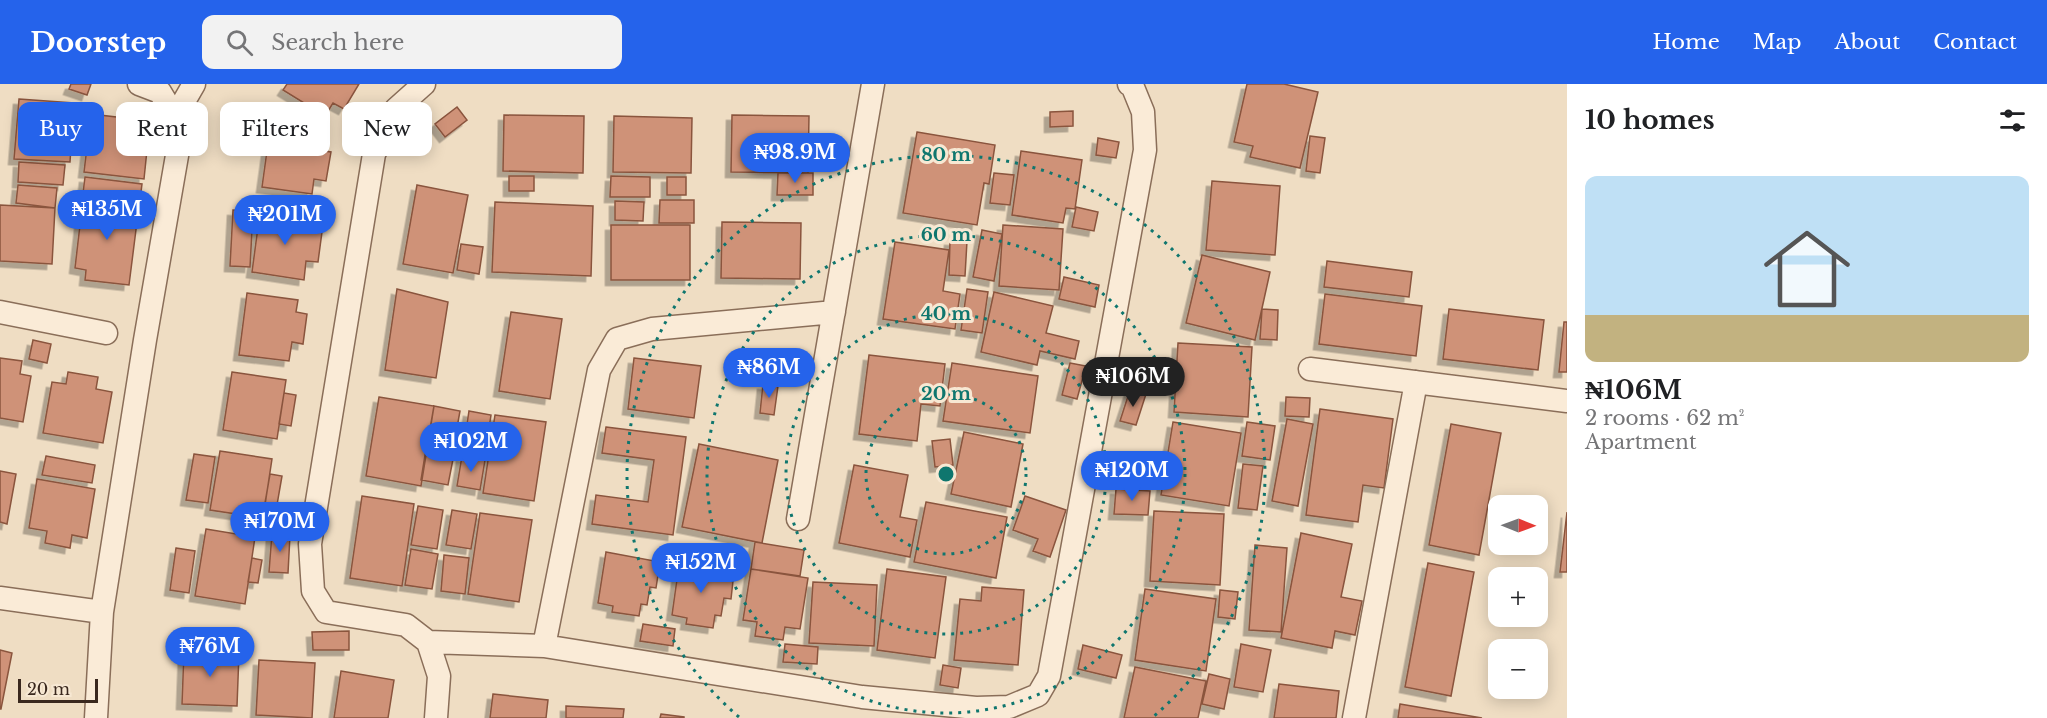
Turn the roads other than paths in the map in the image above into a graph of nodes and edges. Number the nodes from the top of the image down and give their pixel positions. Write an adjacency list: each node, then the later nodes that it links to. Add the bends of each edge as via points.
1 (139, 84): 6 (street, via 160,92)
2 (194, 84): 7 (street)
3 (424, 84): 18 (street, via 396,109 374,154 310,544 313,591 326,612 406,625)
4 (873, 84): 10 (street)
5 (1129, 84): 19 (street, via 1143,112 1145,150 1049,676 1038,695 1009,706 976,708 873,698)
6 (166, 102)
7 (184, 102)
8 (177, 156): 17 (street)
9 (0, 312): 11 (street)
10 (834, 312): 15 (street); 19 (street, via 652,329 617,339 599,370)
11 (106, 333)
12 (1310, 369): 13 (street)
13 (1416, 382): 14 (street); 22 (street)
14 (1567, 401)
15 (798, 519)
16 (0, 598): 17 (street)
17 (102, 612): 20 (street)
18 (428, 642): 19 (street); 21 (street, via 439,676)
19 (544, 646)
20 (96, 718)
21 (436, 718)
22 (1354, 718)

